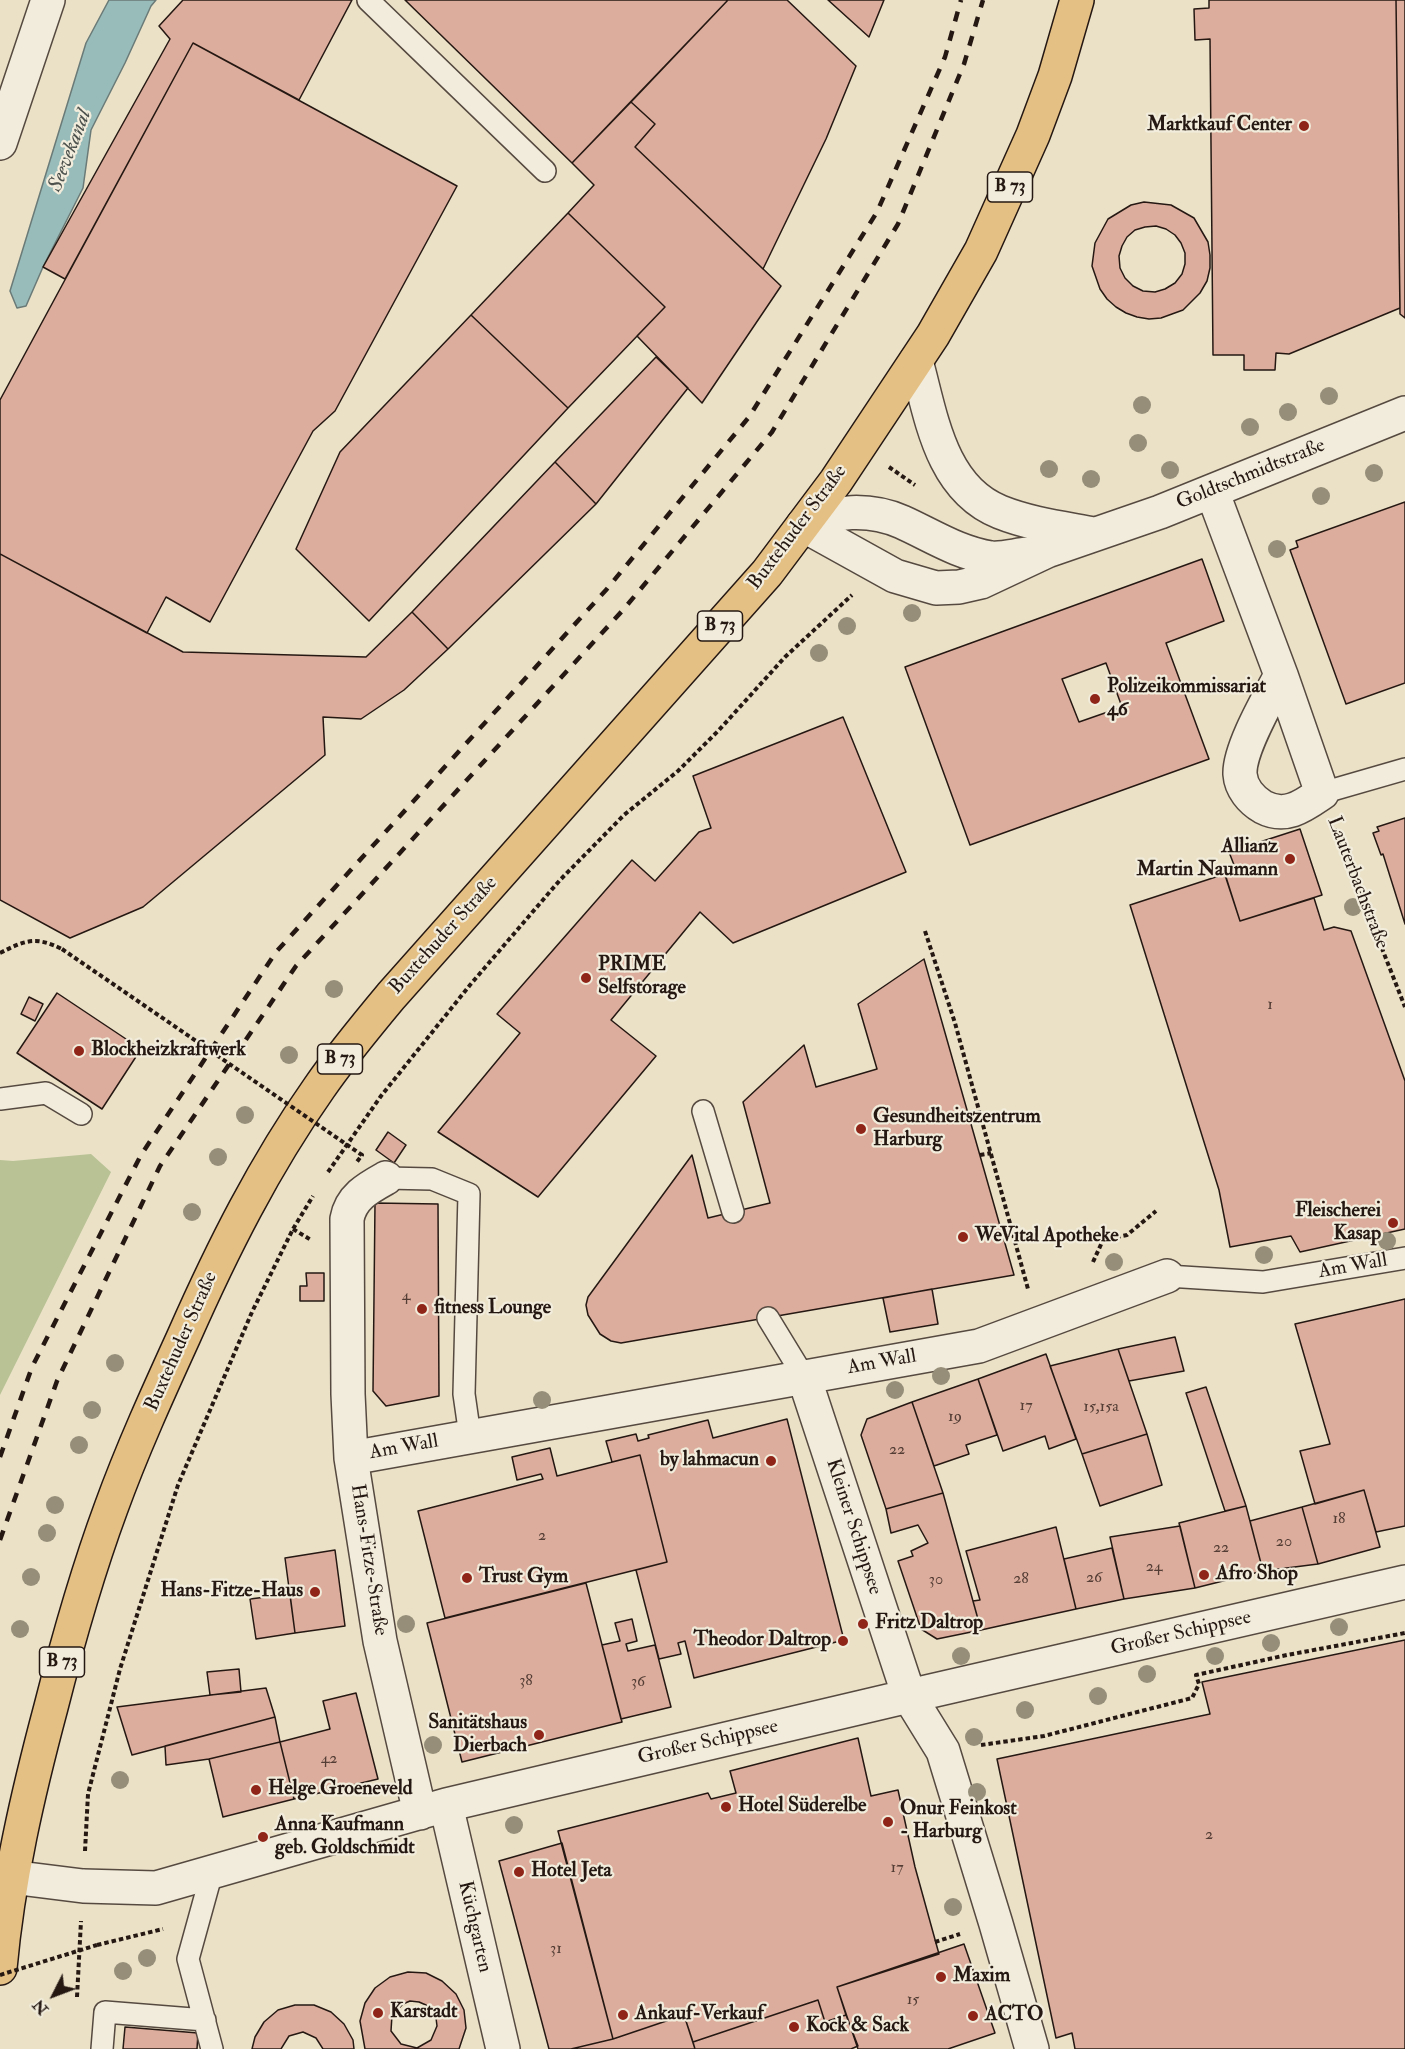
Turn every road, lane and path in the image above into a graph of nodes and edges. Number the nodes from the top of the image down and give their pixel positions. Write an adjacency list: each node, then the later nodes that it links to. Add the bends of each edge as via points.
1 (48, 0): 4 (street)
2 (368, 0): 5 (lane)
3 (1077, 0): 6 (main road, Buxtehuder Straße / B 73, via 1055,76 1006,197 971,270)
4 (0, 143)
5 (545, 171)
6 (916, 361): 11 (main road, Buxtehuder Straße / B 73); 12 (street, via 942,451 967,489 998,511 1034,523)
7 (1405, 413): 10 (street, Goldtschmidtstraße)
8 (898, 473): 9 (path)
9 (921, 490)
10 (1212, 491): 12 (street, Goldtschmidtstraße); 14 (street, Lauterbachstraße)
11 (804, 525): 13 (street, Goldtschmidtstraße, via 831,514 868,514 900,521 946,544 984,556); 13 (street, Goldtschmidtstraße, via 896,576 936,588 981,582); 43 (main road, Buxtehuder Straße / B 73, via 767,573 378,1012 319,1088 261,1180 190,1321 105,1524 64,1654)
12 (1096, 535): 13 (street, Goldtschmidtstraße)
13 (1047, 551)
14 (1281, 675): 16 (street, Lauterbachstraße); 16 (street, Lauterbachstraße, via 1244,752 1240,772 1243,787 1261,806 1287,813)
15 (1405, 769): 16 (lane)
16 (1322, 793): 19 (path, Lauterbachstraße)
17 (925, 931): 23 (path)
18 (0, 953): 25 (path, bridge, via 37,940 62,949 362,1155)
19 (1405, 1007)
20 (0, 1099): 22 (lane, via 46,1093)
21 (704, 1111): 28 (lane)
22 (81, 1114)
23 (991, 1152): 24 (path); 33 (path)
24 (980, 1155)
25 (356, 1163)
26 (386, 1178): 35 (lane, via 432,1179 469,1194 464,1394); 36 (street, Hans-Fitze-Straße, via 361,1193 348,1219)
27 (1156, 1211): 31 (path, via 1127,1235 1103,1240)
28 (733, 1212)
29 (1405, 1258): 30 (lane, Am Wall, via 1263,1282)
30 (1167, 1276): 31 (street, Am Wall)
31 (1072, 1311): 33 (street, Am Wall)
32 (768, 1318): 34 (lane)
33 (1038, 1324): 34 (street, Am Wall, via 979,1346)
34 (804, 1377): 35 (street, Am Wall); 39 (street, Kleiner Schippsee)
35 (470, 1436): 36 (street, Am Wall)
36 (351, 1458): 41 (street, Hans-Fitze-Straße, via 380,1641)
37 (1405, 1582): 39 (street, Großer Schippsee)
38 (1405, 1633): 40 (path, via 1196,1675 1199,1684 1192,1698 1044,1736)
39 (909, 1696): 40 (street, Kleiner Schippsee); 41 (street, Großer Schippsee)
40 (943, 1751): 51 (street, Kleiner Schippsee)
41 (433, 1809): 42 (street, Großer Schippsee); 50 (street, Küchgarten)
42 (212, 1872): 43 (street, Großer Schippsee, via 156,1888 83,1886); 47 (lane, via 188,1959)
43 (11, 1877): 45 (main road, Buxtehuder Straße / B 73)
44 (160, 1929): 46 (path, bridge)
45 (0, 1968)
46 (0, 1975)
47 (205, 2020): 48 (lane, via 105,2012); 49 (lane)
48 (102, 2049)
49 (212, 2049)
50 (503, 2049)
51 (1032, 2049)

